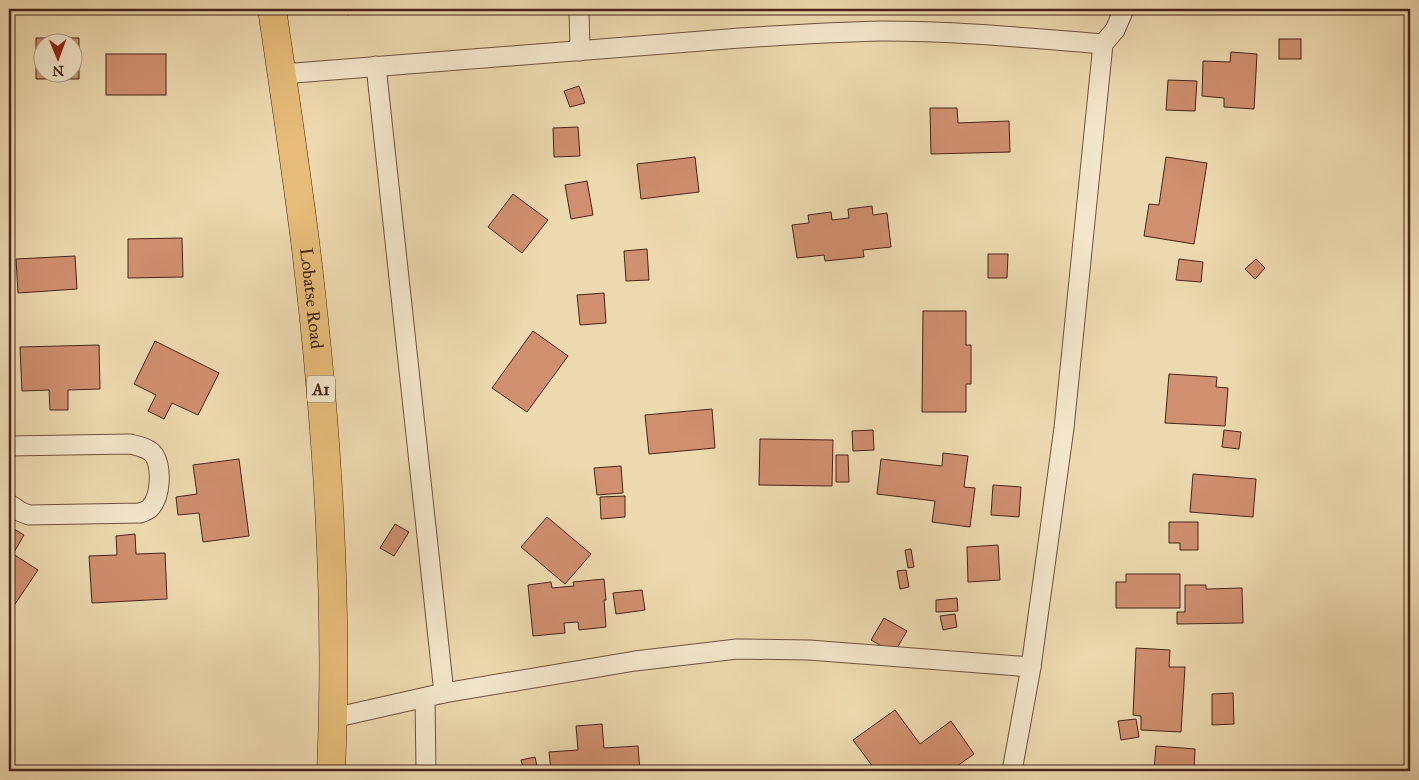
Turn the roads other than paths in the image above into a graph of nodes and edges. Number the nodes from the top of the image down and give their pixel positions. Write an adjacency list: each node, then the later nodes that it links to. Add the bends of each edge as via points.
1 (272, 9): 7 (highway, Lobatse Road / A1)
2 (579, 9): 5 (street)
3 (1124, 9): 4 (street, via 1115,30)
4 (1103, 44): 5 (street, via 993,34 882,31); 10 (street, via 1064,428)
5 (580, 51): 6 (street)
6 (376, 66): 7 (street); 11 (street)
7 (282, 74): 13 (highway, Lobatse Road / A1, via 306,249 323,412 332,545)
8 (9, 446): 9 (street, via 130,444 154,454 159,471 158,492 150,508 140,513 28,515)
9 (9, 504)
10 (1031, 667): 11 (street, via 809,650 737,649 635,661); 16 (street)
11 (444, 693): 12 (street)
12 (425, 698): 13 (street); 15 (street)
13 (333, 718): 14 (highway, Lobatse Road / A1)
14 (331, 771)
15 (426, 771)
16 (1012, 771)

